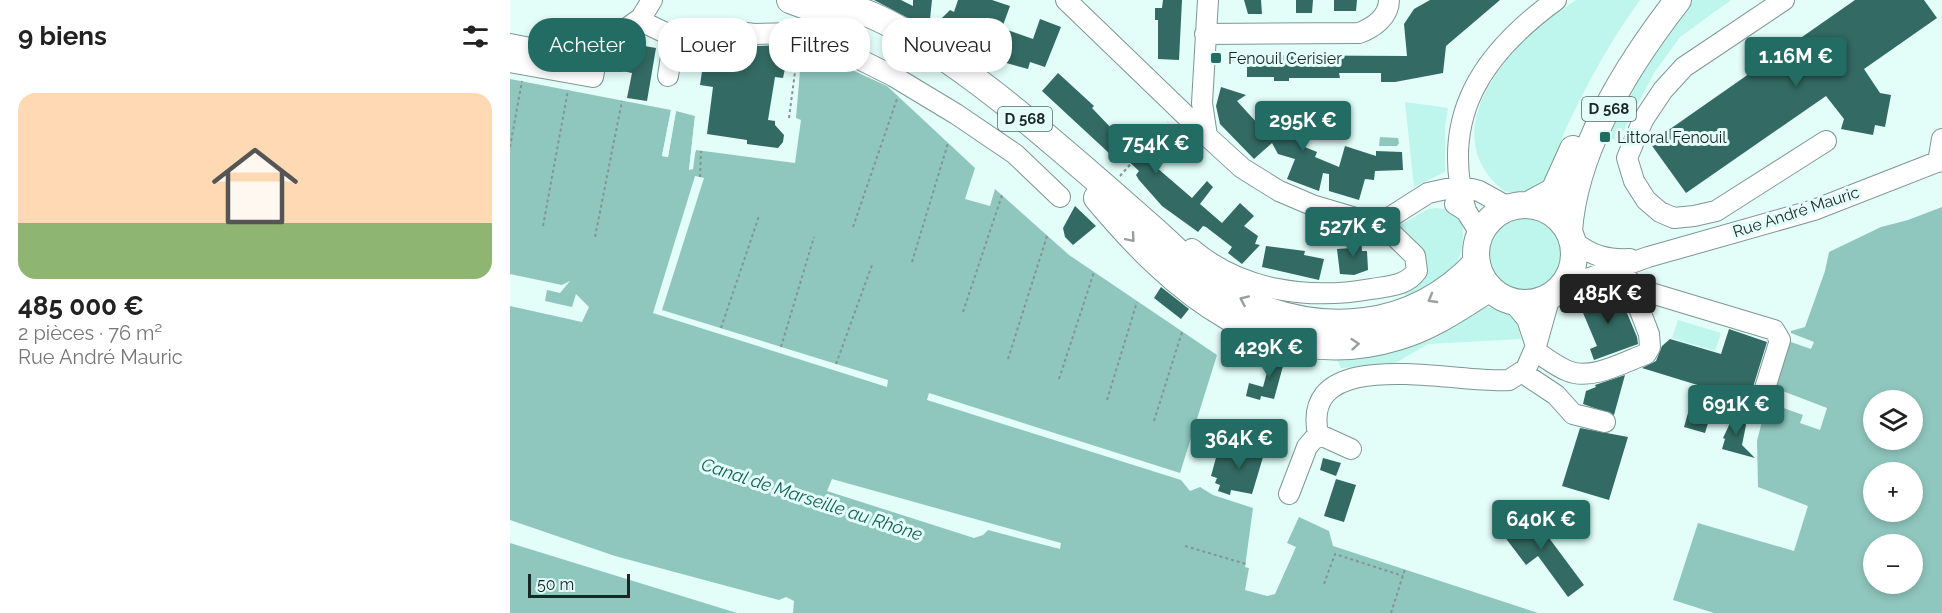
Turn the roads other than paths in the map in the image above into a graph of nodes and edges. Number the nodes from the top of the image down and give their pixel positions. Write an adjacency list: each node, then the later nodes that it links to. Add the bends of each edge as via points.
1 (652, 0): 11 (street)
2 (790, 0): 10 (main road, D 568)
3 (1066, 0): 22 (street)
4 (1208, 0): 13 (street)
5 (1556, 0): 27 (street, via 1530,19 1493,56 1467,102 1460,130)
6 (1656, 0): 30 (main road, D 568, via 1602,85 1554,191)
7 (1678, 0): 35 (main road, D 568, via 1640,50 1612,101 1581,171 1572,201)
8 (1784, 0): 24 (street, via 1684,67 1643,120 1627,158 1634,181 1646,200 1674,218 1716,211)
9 (1392, 2): 13 (street, via 1370,29 1346,35)
10 (826, 4): 25 (main road, D 568, via 873,16 932,50 1016,111)
11 (641, 18)
12 (757, 34): 28 (street, via 800,33 854,55 956,114 1014,154)
13 (1205, 34): 22 (street, via 1202,103)
14 (510, 44): 15 (street)
15 (528, 47)
16 (510, 62): 17 (street)
17 (528, 65)
18 (565, 72): 19 (street, via 593,77)
19 (594, 72)
20 (669, 72): 21 (street)
21 (668, 76)
22 (1207, 136): 32 (street, via 1242,168 1279,191 1312,205)
23 (1942, 139): 26 (street)
24 (1826, 141)
25 (1070, 158): 37 (main road, D 568, one-way to 25, via 1460,281 1438,296 1392,316 1350,323 1293,317 1221,288); 39 (main road, D 568, one-way to 39, via 1098,199 1179,285 1228,319 1290,341 1325,346 1397,337 1448,316)
26 (1940, 161): 36 (street, Rue André Mauric, via 1814,210)
27 (1469, 189): 29 (street, via 1428,193); 30 (street); 31 (street)
28 (1060, 197)
29 (1409, 206): 31 (street, via 1452,201); 32 (street)
30 (1519, 206): 34 (main road, via 1492,218); 35 (main road, via 1546,209 1560,218)
31 (1466, 211): 34 (street)
32 (1381, 223): 33 (street, via 1414,256 1417,271 1411,279 1401,284 1317,295 1264,285 1221,270)
33 (1170, 230)
34 (1480, 233): 37 (main road)
35 (1571, 237): 36 (street, Rue André Mauric, via 1594,256 1611,260); 41 (main road, via 1572,268)
36 (1648, 257): 38 (street, Rue André Mauric)
37 (1477, 262): 39 (main road)
38 (1614, 269): 40 (street); 41 (street, Rue André Mauric)
39 (1490, 288): 42 (main road)
40 (1641, 290): 43 (street, via 1637,303 1649,334 1646,354 1581,374 1568,371); 45 (street, via 1774,330 1780,340)
41 (1554, 293): 42 (main road, via 1532,302); 43 (street)
42 (1512, 301): 43 (street, via 1527,319)
43 (1536, 349): 44 (street)
44 (1523, 373): 46 (street, via 1556,395 1574,414); 47 (street, via 1499,381 1375,373 1353,378 1334,384 1323,395 1315,421)
45 (1761, 401)
46 (1605, 422)
47 (1318, 434): 48 (street); 49 (street, via 1307,447)
48 (1351, 449)
49 (1289, 494)

